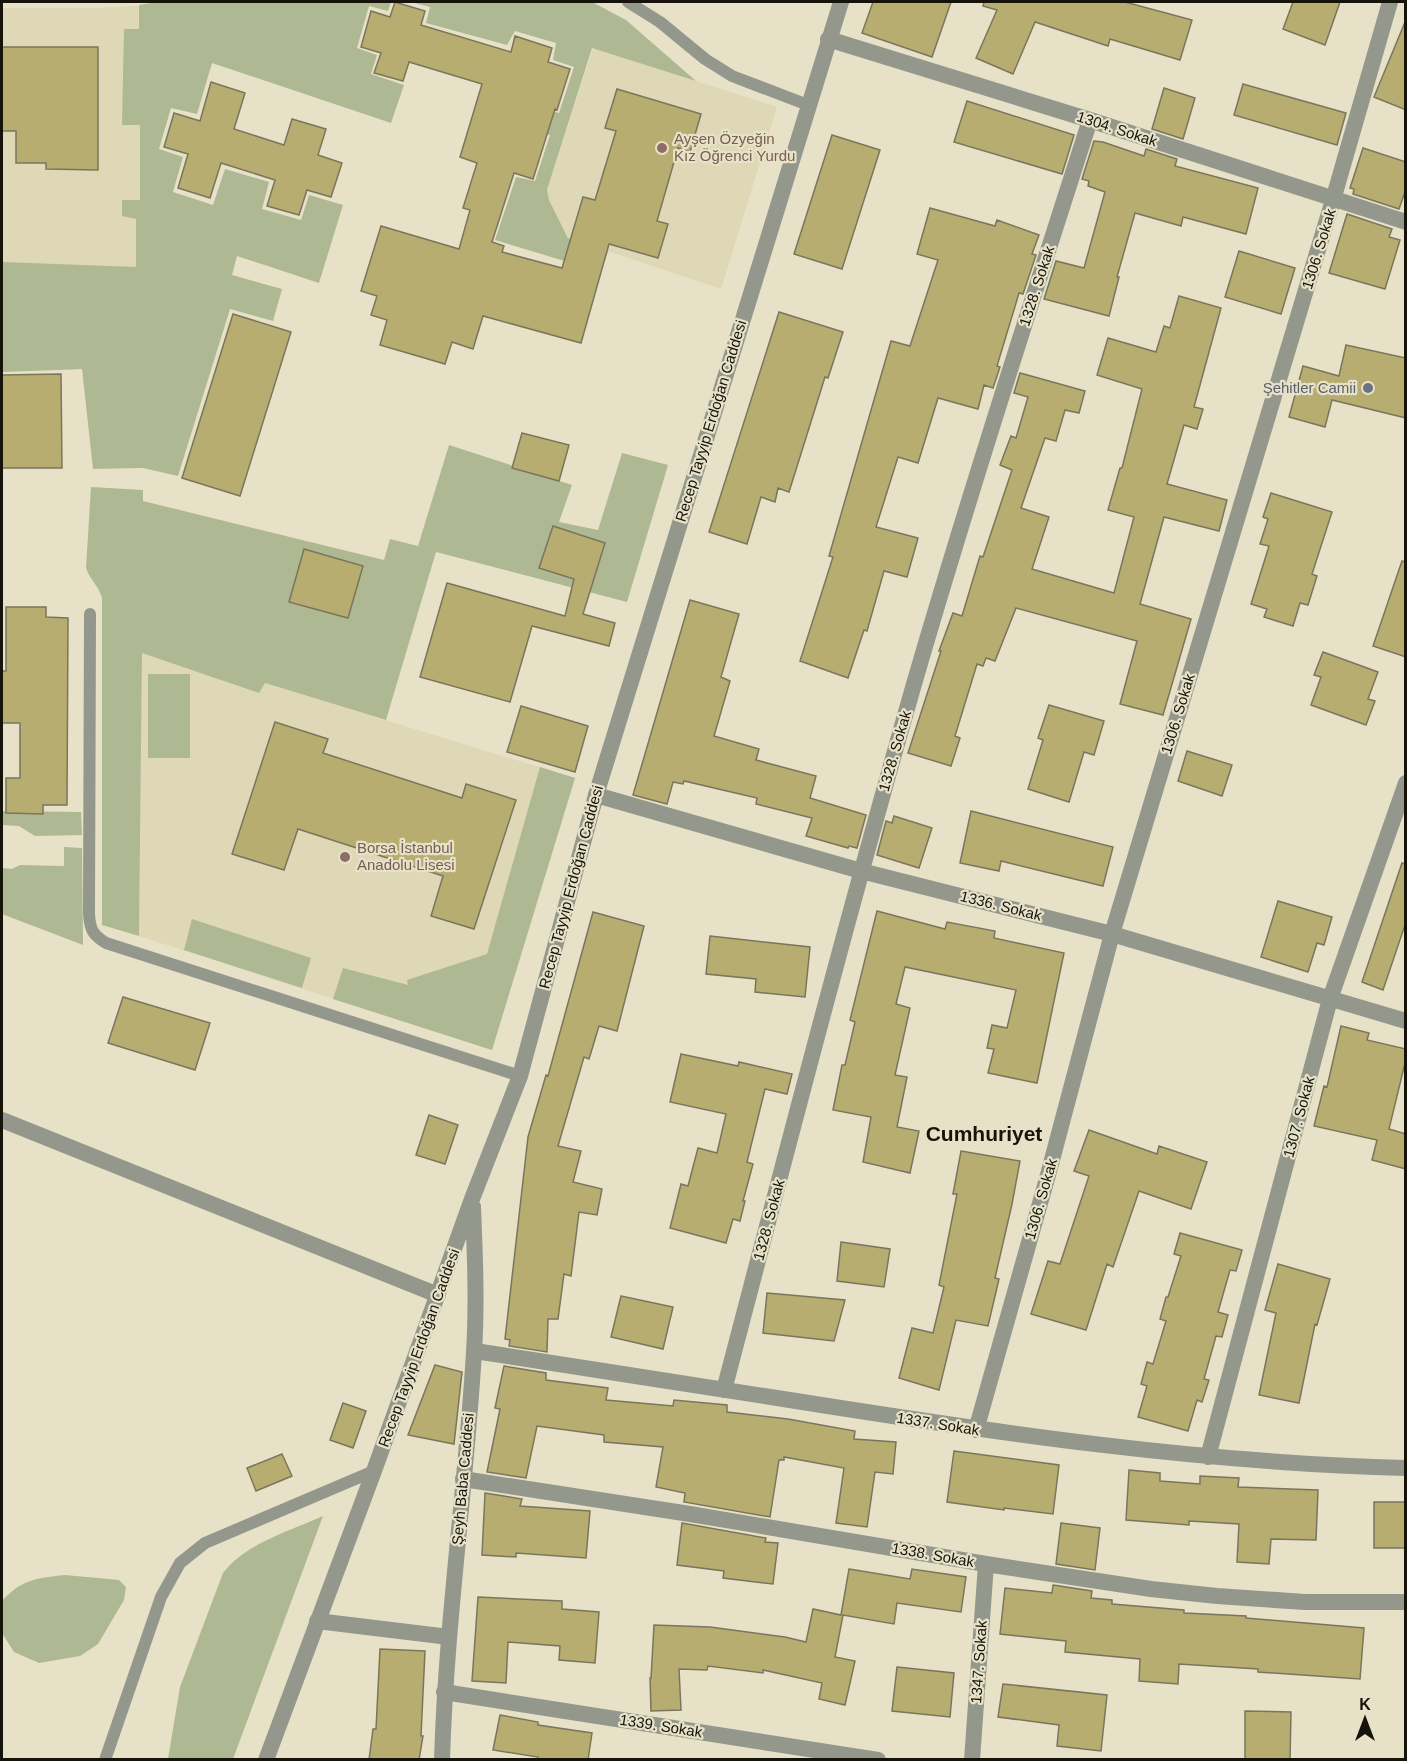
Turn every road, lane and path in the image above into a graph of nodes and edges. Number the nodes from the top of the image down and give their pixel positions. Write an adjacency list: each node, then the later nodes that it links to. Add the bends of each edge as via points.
1 (628, 2): 5 (lane, via 732,76)
2 (841, 2): 4 (street, Recep Tayyip Erdoğan Caddesi)
3 (1390, 2): 7 (street, 1306. Sokak)
4 (828, 39): 5 (street, Recep Tayyip Erdoğan Caddesi); 6 (street, 1304. Sokak)
5 (808, 105): 11 (street, Recep Tayyip Erdoğan Caddesi)
6 (1090, 120): 7 (street, 1304. Sokak); 12 (street, 1328. Sokak, via 968,503)
7 (1333, 200): 8 (street, 1304. Sokak); 13 (street, 1306. Sokak)
8 (1406, 222)
9 (90, 614): 16 (lane, via 89,914 95,936 106,943)
10 (1406, 783): 14 (street, 1307. Sokak)
11 (596, 795): 12 (street, 1336. Sokak); 16 (street, Recep Tayyip Erdoğan Caddesi)
12 (861, 871): 13 (street, 1336. Sokak); 21 (street, 1328. Sokak)
13 (1112, 934): 14 (street, 1336. Sokak); 22 (street, 1306. Sokak)
14 (1330, 999): 15 (street, 1336. Sokak); 23 (street, 1307. Sokak)
15 (1406, 1021)
16 (520, 1076): 18 (street, Recep Tayyip Erdoğan Caddesi)
17 (2, 1120): 19 (street)
18 (472, 1199): 19 (street, Recep Tayyip Erdoğan Caddesi); 20 (street, Şeyh Baba Caddesi)
19 (438, 1295): 25 (street, Recep Tayyip Erdoğan Caddesi)
20 (474, 1351): 21 (street, 1337. Sokak); 26 (street, Şeyh Baba Caddesi)
21 (724, 1390): 22 (street, 1337. Sokak)
22 (976, 1430): 23 (street, 1337. Sokak)
23 (1208, 1457): 24 (street, 1337. Sokak)
24 (1406, 1468)
25 (374, 1471): 29 (street, Recep Tayyip Erdoğan Caddesi); 32 (lane, via 205,1543 180,1563 161,1597)
26 (463, 1479): 27 (street, 1338. Sokak); 30 (street, Şeyh Baba Caddesi)
27 (986, 1564): 28 (street, 1338. Sokak, via 1217,1596 1305,1602); 36 (street, 1347. Sokak)
28 (1406, 1602)
29 (317, 1621): 30 (street); 33 (street, Recep Tayyip Erdoğan Caddesi)
30 (449, 1637): 31 (street, Şeyh Baba Caddesi)
31 (444, 1692): 34 (street, Şeyh Baba Caddesi); 35 (street, 1339. Sokak)
32 (105, 1760)
33 (266, 1760)
34 (442, 1760)
35 (878, 1760)
36 (972, 1760)

